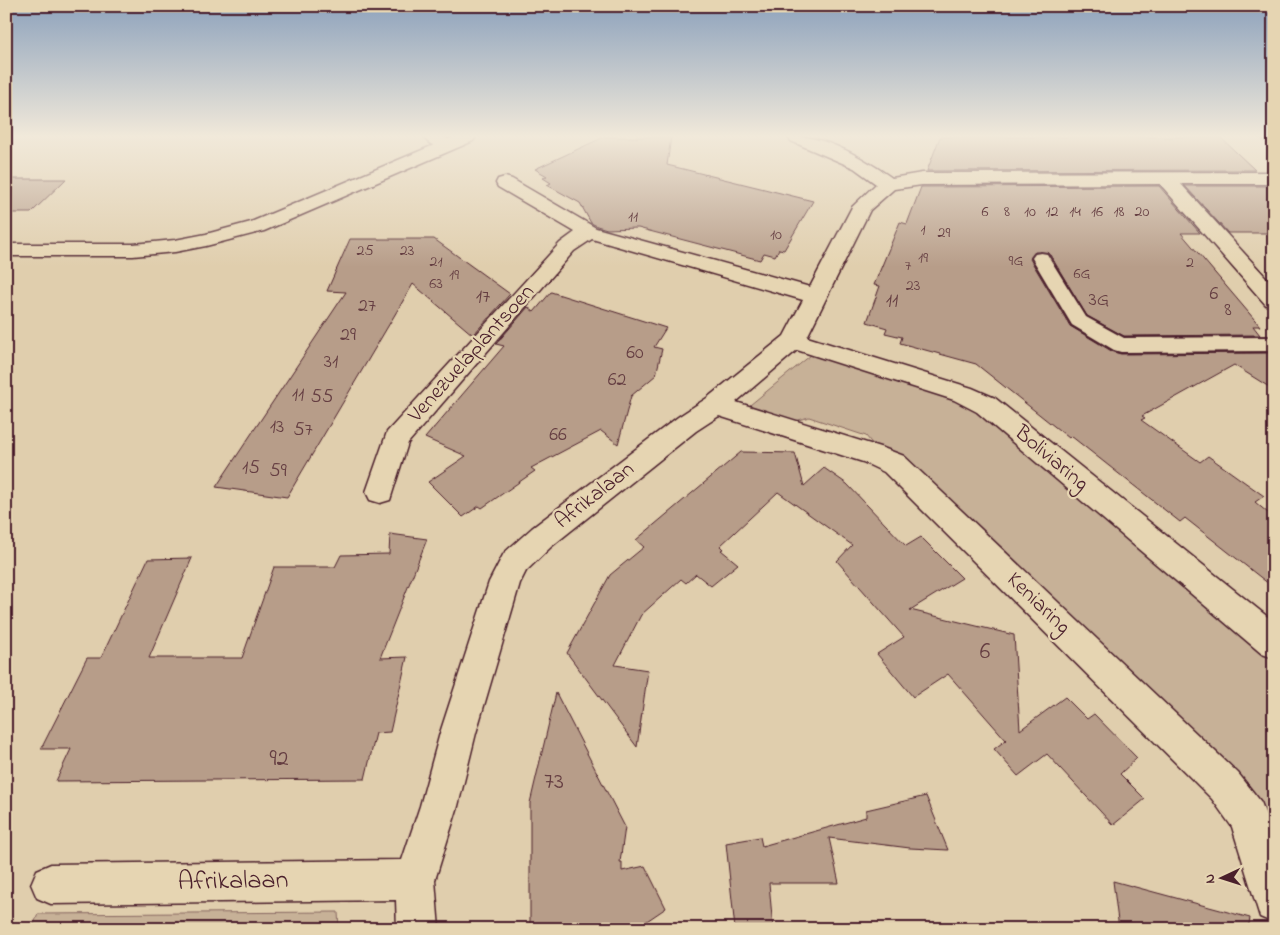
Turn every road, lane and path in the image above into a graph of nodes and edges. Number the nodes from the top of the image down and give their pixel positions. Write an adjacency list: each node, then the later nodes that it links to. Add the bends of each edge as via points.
1 (355, 181): 8 (street, via 257,227 175,246)
2 (883, 181): 6 (street)
3 (911, 181): 6 (street)
4 (1167, 181): 11 (street)
5 (505, 183): 7 (street)
6 (888, 184): 10 (street, Afrikalaan, via 862,206)
7 (589, 232): 10 (street); 15 (street, Venezuelaplantsoen, via 568,247 396,439)
8 (6, 250)
9 (1042, 258): 13 (lane, via 1079,321 1121,345)
10 (815, 296): 12 (street, Afrikalaan)
11 (1274, 300)
12 (792, 341): 14 (street, Afrikalaan); 16 (street, Boliviaring, via 963,394 986,405)
13 (1274, 344)
14 (716, 405): 17 (street, Afrikalaan, via 542,537 515,562 502,591); 19 (street, Keniaring, via 894,464 1225,786 1247,816)
15 (380, 492)
16 (1274, 643)
17 (415, 880): 18 (street, Afrikalaan); 20 (street, Afrikalaan)
18 (51, 884)
19 (1274, 903)
20 (418, 929)

